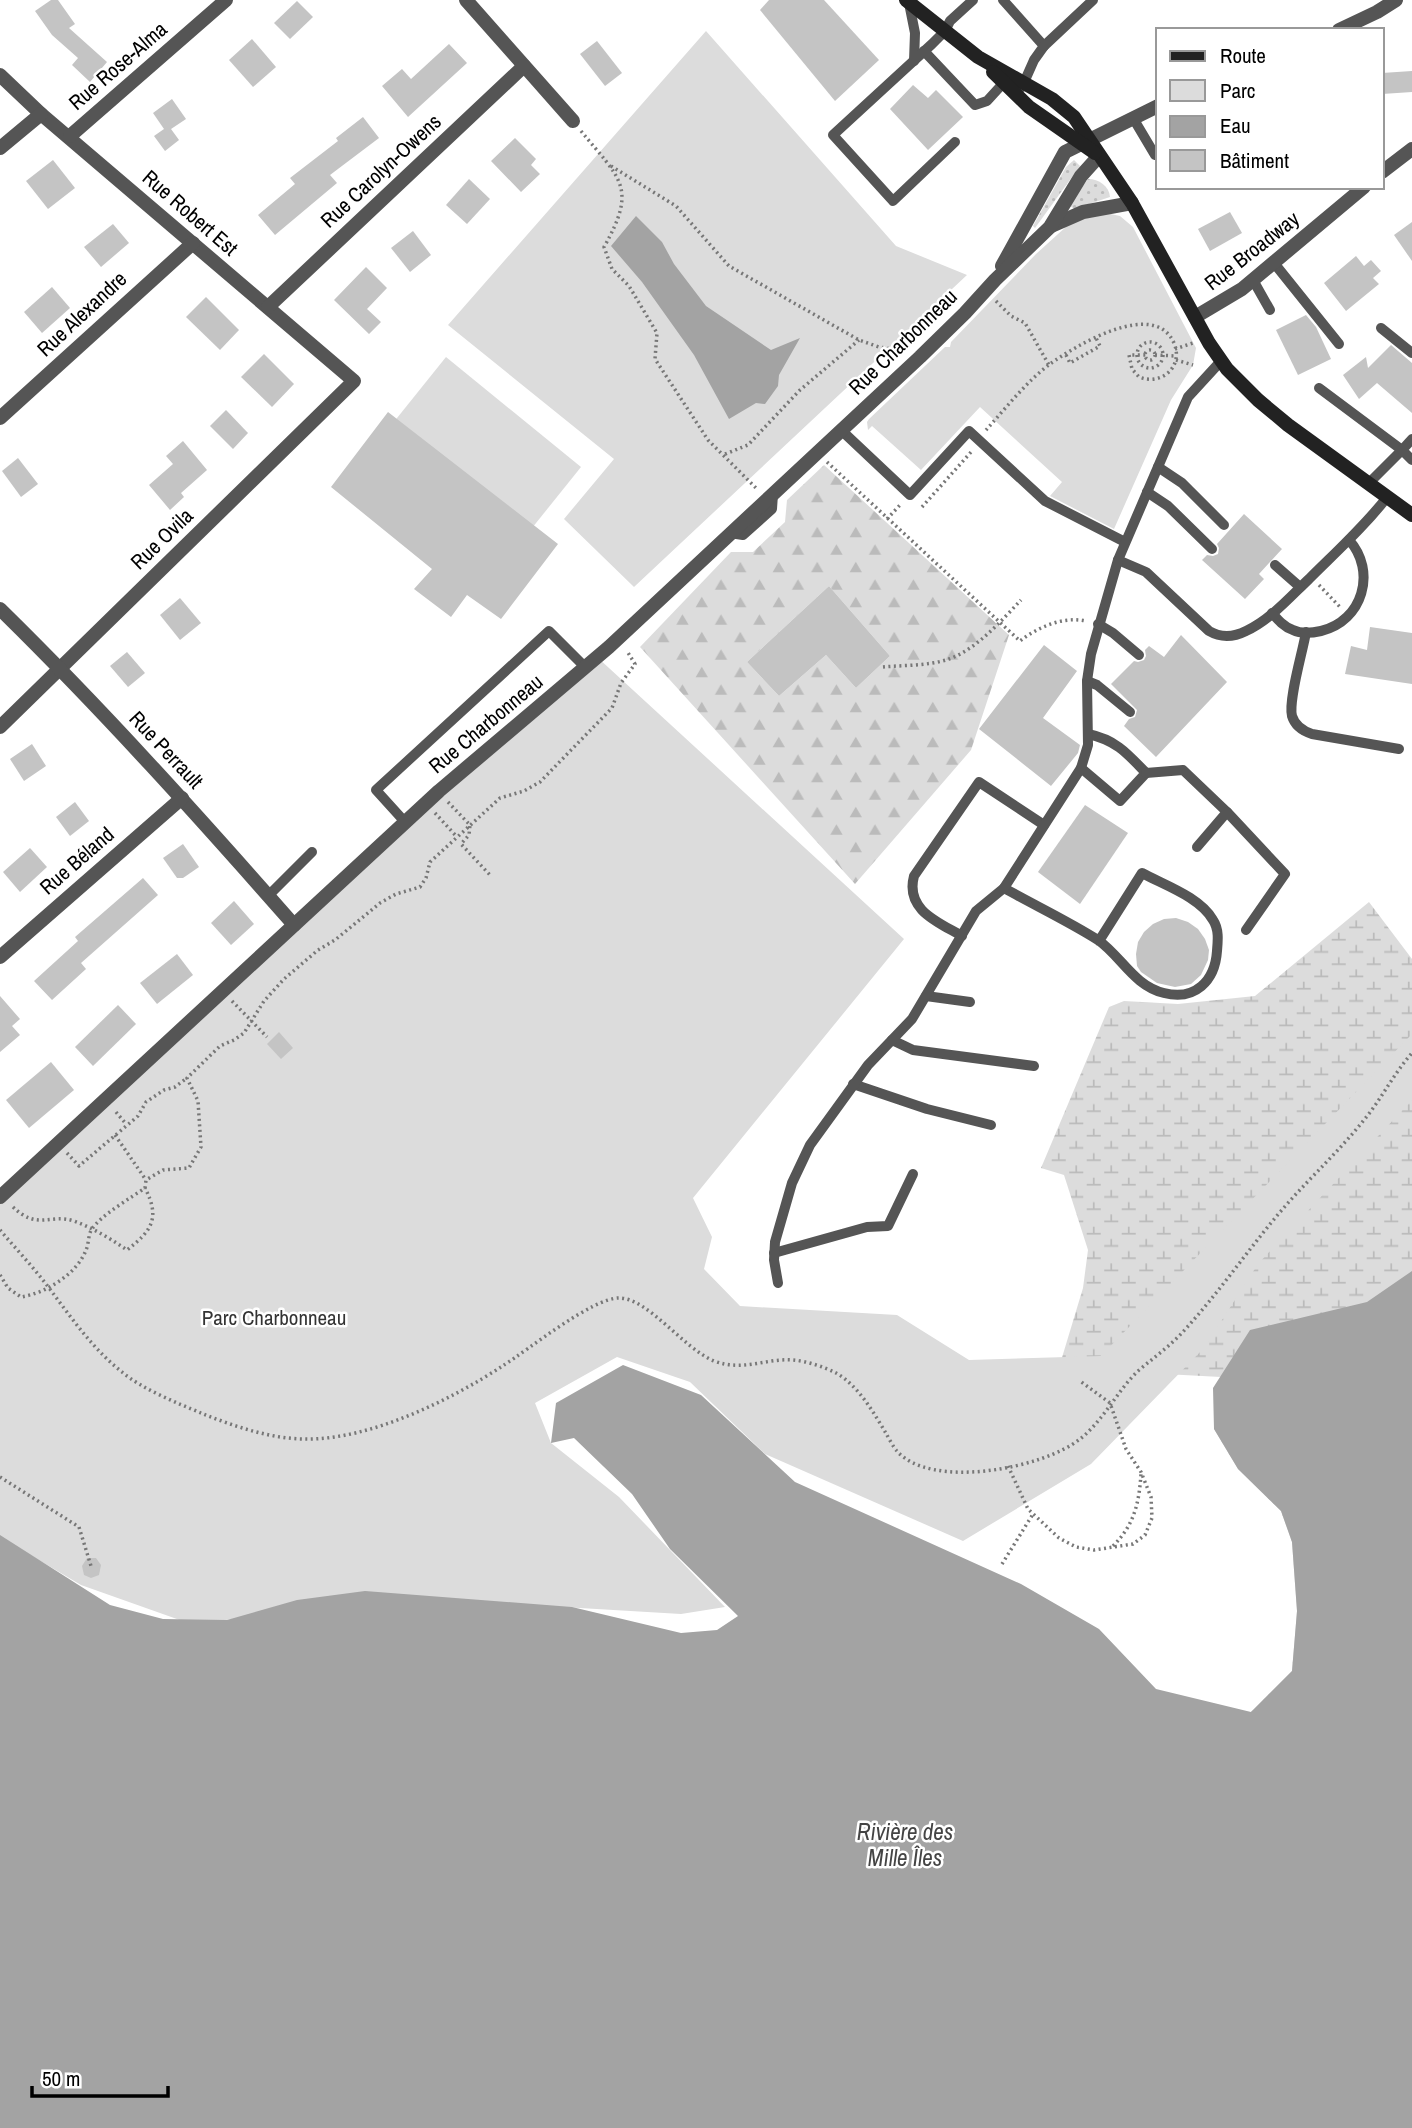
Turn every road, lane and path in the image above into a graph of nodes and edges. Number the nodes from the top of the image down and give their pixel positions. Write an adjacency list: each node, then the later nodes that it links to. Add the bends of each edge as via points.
1 (226, 0): 21 (street, Rue Rose-Alma)
2 (466, 0): 13 (street)
3 (973, 0): 9 (lane)
4 (1003, 0): 10 (lane)
5 (1093, 0): 10 (lane)
6 (1396, 0): 8 (street)
7 (908, 1): 9 (main road); 12 (lane, via 915,33)
8 (1343, 28)
9 (945, 31): 11 (lane); 15 (main road)
10 (1044, 47): 16 (lane)
11 (924, 51): 12 (lane); 15 (lane, via 972,104 983,104)
12 (914, 61): 23 (lane, via 833,135 893,201)
13 (524, 66): 20 (street); 38 (street, Rue Carolyn-Owens)
14 (0, 75): 18 (street, Rue Robert Est)
15 (1007, 79): 16 (main road)
16 (1021, 89): 22 (main road, via 1056,128); 22 (main road, via 1064,107 1074,117)
17 (1156, 109): 19 (street, Rue Charbonneau)
18 (41, 114): 21 (street, Rue Robert Est); 24 (street, Rue Rose-Alma)
19 (1133, 118): 22 (street, Rue Charbonneau); 26 (lane)
20 (573, 121): 28 (path)
21 (70, 136): 33 (street, Rue Robert Est)
22 (1084, 141): 27 (main road); 35 (street, Rue Charbonneau, via 1065,152)
23 (955, 142)
24 (0, 148)
25 (1412, 149): 29 (street)
26 (1155, 155)
27 (1099, 156): 31 (main road); 32 (street, Rue Charbonneau)
28 (609, 165): 43 (path, via 676,206 729,266); 65 (path, via 621,184 623,202 604,247 612,269 629,286 657,333 655,359 708,440)
29 (1384, 170)
30 (1362, 189): 34 (street, Rue Broadway)
31 (1132, 204): 32 (street, Rue Charbonneau, via 1083,212); 40 (main road)
32 (1050, 227): 35 (street, Rue Charbonneau)
33 (193, 243): 38 (street, Rue Robert Est); 60 (street, Rue Alexandre)
34 (1274, 263): 36 (street, Rue Broadway); 46 (lane)
35 (995, 279): 53 (street, Rue Charbonneau)
36 (1253, 281): 39 (lane); 40 (street, Rue Broadway)
37 (994, 299): 56 (path, via 1025,323)
38 (268, 307): 58 (street, Rue Robert Est)
39 (1270, 310)
40 (1195, 317): 55 (main road)
41 (1381, 328): 49 (lane)
42 (1096, 338): 45 (path); 47 (path, via 1118,328 1145,325 1166,332); 48 (path, via 1100,346)
43 (859, 340): 53 (path); 65 (path, via 800,390 748,446)
44 (1195, 343): 47 (path)
45 (1082, 344): 48 (path); 50 (path)
46 (1339, 344)
47 (1175, 349): 54 (path)
48 (1087, 354): 50 (path, via 1070,363)
49 (1412, 354)
50 (1066, 355): 56 (path)
51 (1137, 355): 52 (path, via 1151,350); 52 (path, via 1140,346 1149,342 1158,345); 52 (path, via 1143,366 1150,368 1159,365); 54 (path, via 1129,355 1130,365 1133,375 1143,379 1170,372)
52 (1163, 355): 54 (path)
53 (920, 357): 62 (street, Rue Charbonneau)
54 (1176, 358): 57 (path)
55 (1221, 361): 69 (lane, via 1188,397); 70 (main road, via 1268,409)
56 (1049, 365): 61 (path)
57 (1193, 365)
58 (354, 381): 98 (street, Rue Ovila)
59 (1319, 388): 64 (lane)
60 (0, 418)
61 (995, 420)
62 (841, 430): 72 (lane); 73 (street, Rue Charbonneau)
63 (1412, 439): 64 (lane)
64 (1402, 450): 66 (lane); 70 (lane)
65 (725, 454): 73 (path)
66 (1412, 460)
67 (825, 461): 77 (path)
68 (962, 462): 75 (path)
69 (1157, 467): 71 (lane); 78 (lane, via 1182,482)
70 (1369, 483): 74 (main road)
71 (1147, 492): 80 (lane); 81 (lane)
72 (909, 495): 77 (path); 80 (lane, via 969,431 1045,501)
73 (770, 496): 96 (street, Rue Charbonneau)
74 (1388, 496): 76 (main road); 79 (lane)
75 (922, 507)
76 (1412, 514)
77 (887, 519): 91 (path)
78 (1224, 524)
79 (1349, 540): 84 (lane); 93 (lane, via 1364,566 1364,584 1356,606 1333,627)
80 (1125, 542): 82 (lane)
81 (1212, 549)
82 (1118, 560): 89 (lane, via 1146,572 1209,631 1219,635 1247,631); 92 (lane)
83 (1276, 565): 84 (lane)
84 (1300, 587): 89 (lane)
85 (1329, 596): 87 (path)
86 (1021, 600): 91 (path)
87 (1342, 608)
88 (0, 609): 98 (street, Rue Perrault)
89 (1272, 613): 93 (lane, via 1290,629)
90 (1086, 621): 91 (path, via 1050,624 1020,641)
91 (1000, 622): 97 (path, via 947,660)
92 (1098, 624): 95 (lane); 99 (lane)
93 (1306, 632): 103 (lane, via 1292,704 1296,724 1312,734)
94 (624, 649): 111 (path, via 635,664 621,683 612,708 540,782 500,798)
95 (1139, 656)
96 (585, 667): 106 (street, Rue Charbonneau); 110 (lane, via 549,631 376,790)
97 (883, 667)
98 (61, 668): 101 (street, Rue Ovila); 107 (street, Rue Perrault)
99 (1087, 681): 100 (lane); 102 (lane)
100 (1130, 712)
101 (0, 727)
102 (1088, 734): 104 (lane); 105 (lane, via 1118,745)
103 (1399, 750)
104 (1081, 768): 105 (lane, via 1120,801); 112 (lane)
105 (1146, 773): 109 (lane, via 1183,771)
106 (439, 792): 108 (street, Rue Charbonneau); 111 (path)
107 (182, 798): 118 (street, Rue Perrault); 123 (street, Rue Béland)
108 (425, 804): 110 (street, Rue Charbonneau); 113 (path)
109 (1227, 812): 114 (lane); 120 (lane, via 1285,874)
110 (405, 822): 119 (street, Rue Charbonneau)
111 (470, 825): 113 (path); 116 (path, via 461,844)
112 (1045, 825): 117 (lane); 121 (lane, via 979,782 914,876 912,889 919,909)
113 (457, 837): 127 (path, via 430,862 420,887 380,903 318,950 284,979)
114 (1197, 847)
115 (312, 852): 118 (lane)
116 (490, 875)
117 (1003, 888): 121 (lane, via 976,912); 122 (lane)
118 (268, 896): 119 (street, Rue Perrault)
119 (294, 925): 124 (street, Rue Charbonneau)
120 (1246, 930)
121 (962, 936): 125 (lane)
122 (1099, 941): 122 (lane, via 1139,981 1163,993 1199,989 1216,966 1218,936 1213,920 1199,905 1142,873)
123 (0, 957)
124 (222, 991): 127 (path); 140 (street, Rue Charbonneau)
125 (926, 996): 126 (lane); 129 (lane)
126 (970, 1002)
127 (251, 1023): 128 (path); 132 (path)
128 (267, 1037)
129 (891, 1040): 131 (lane, via 913,1049); 133 (lane)
130 (1412, 1053): 149 (path, via 1370,1112 1280,1212 1195,1318)
131 (1034, 1066)
132 (187, 1078): 135 (path, via 146,1102 138,1116); 138 (path, via 198,1101 201,1147 189,1168 163,1170)
133 (853, 1084): 134 (lane, via 927,1110); 144 (lane, via 798,1169)
134 (991, 1125)
135 (115, 1135): 136 (path, via 79,1166); 138 (path)
136 (65, 1151)
137 (913, 1174): 144 (lane, via 888,1226 867,1227)
138 (146, 1180): 139 (path)
139 (145, 1188): 142 (path); 142 (path, via 152,1202 148,1235 127,1250)
140 (0, 1197)
141 (28, 1219): 142 (path, via 71,1220)
142 (92, 1229): 147 (path, via 86,1252 75,1267)
143 (0, 1230): 147 (path)
144 (774, 1253): 146 (lane)
145 (0, 1275): 147 (path, via 21,1297)
146 (778, 1283)
147 (48, 1287): 150 (path, via 82,1333 123,1374 216,1419 301,1440 342,1437 452,1397 559,1326 620,1297 645,1307 696,1352 718,1362 738,1367 792,1359 840,1375 859,1393 895,1450 909,1462 954,1474)
148 (1080, 1381): 149 (path)
149 (1110, 1403): 150 (path, via 1078,1441); 151 (path, via 1126,1449)
150 (1008, 1466): 153 (path)
151 (1141, 1472): 154 (path, via 1134,1518); 154 (path, via 1151,1497 1152,1518 1145,1535 1133,1544)
152 (0, 1477): 156 (path, via 79,1527)
153 (1033, 1514): 154 (path, via 1076,1547); 155 (path)
154 (1112, 1546)
155 (1002, 1564)
156 (91, 1566)

